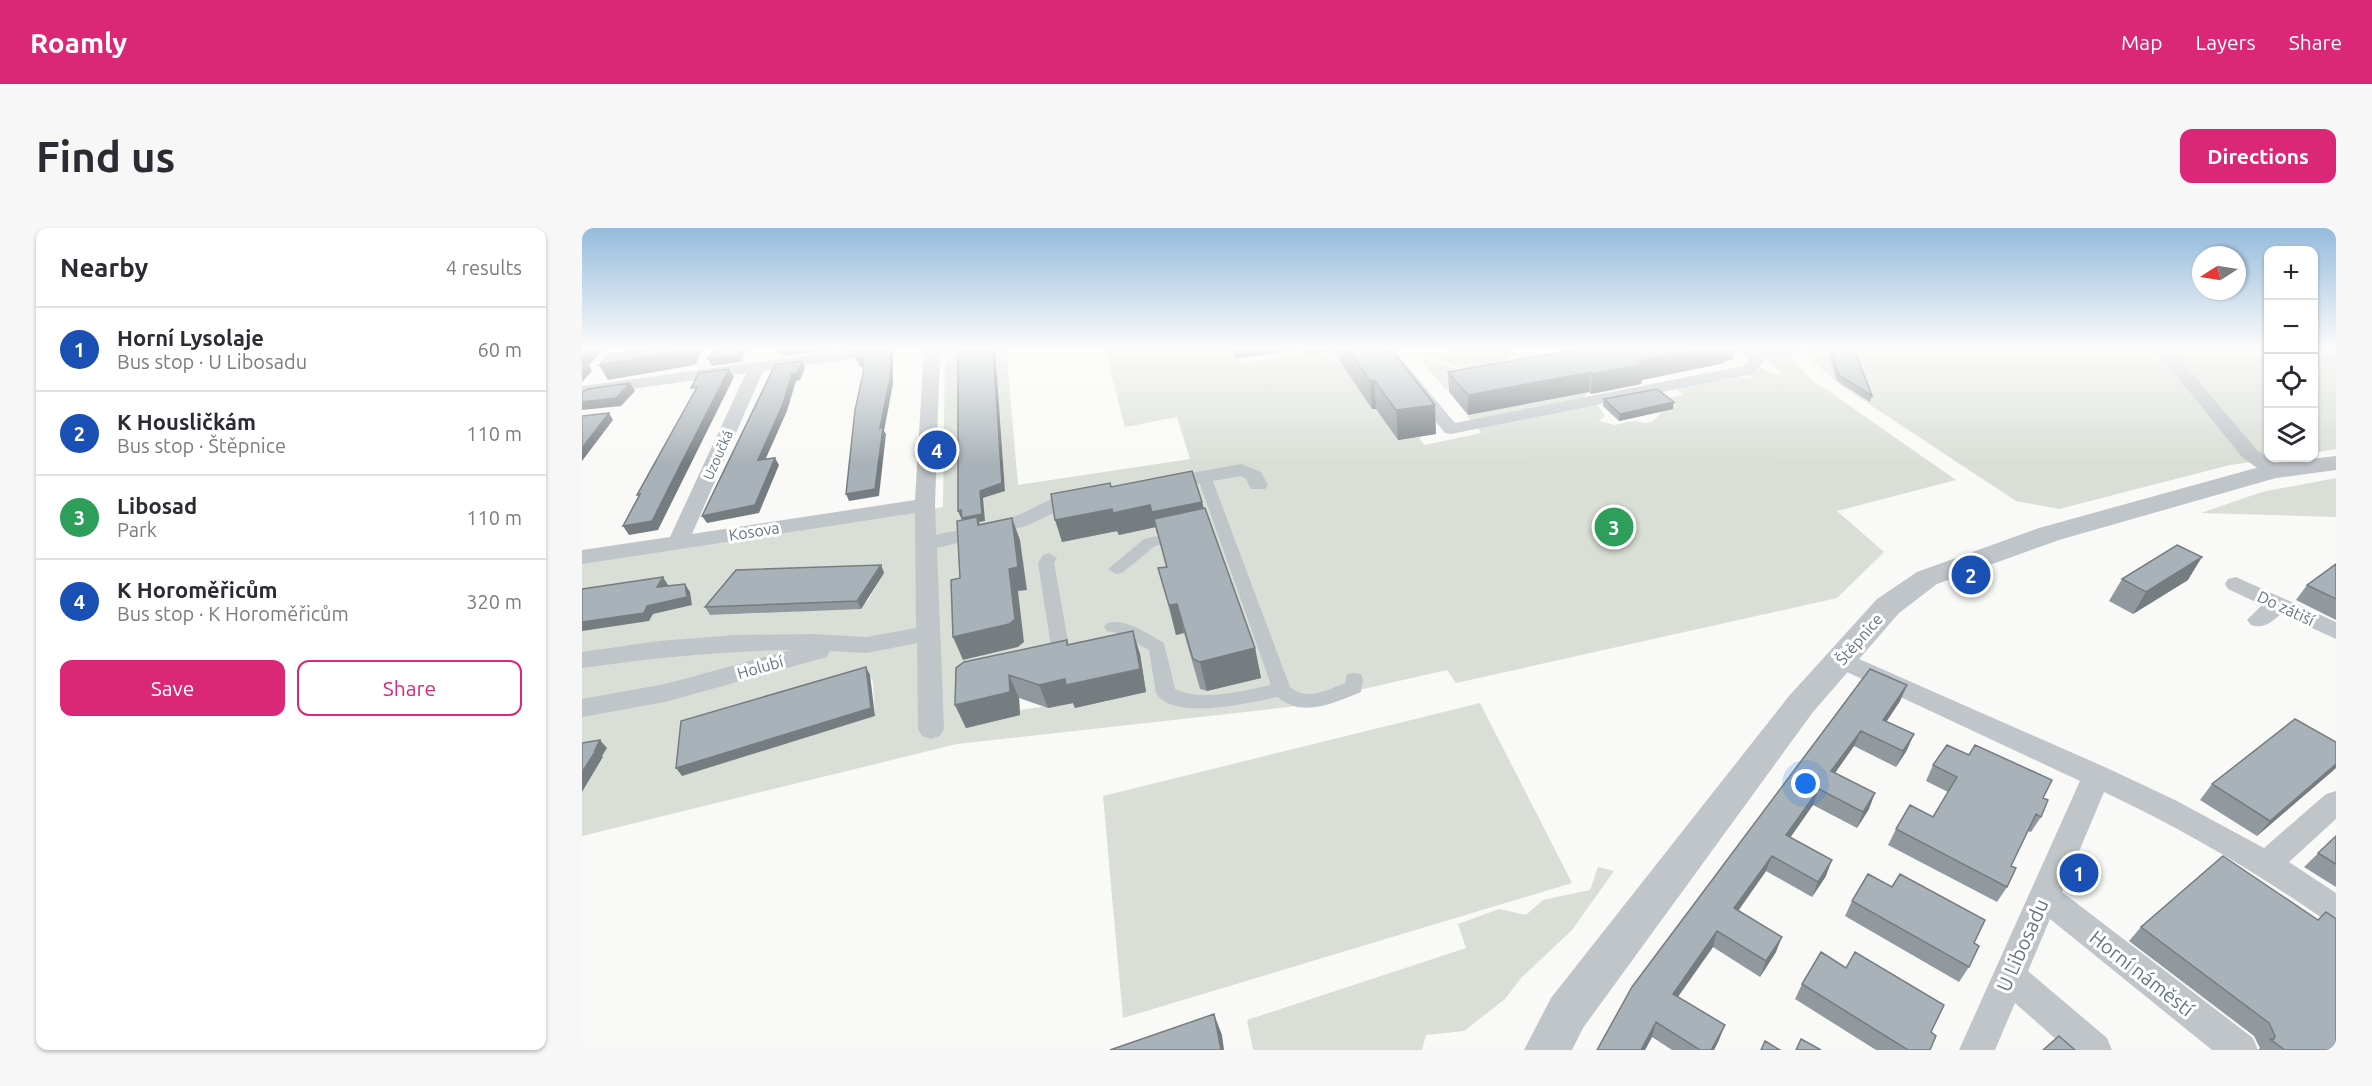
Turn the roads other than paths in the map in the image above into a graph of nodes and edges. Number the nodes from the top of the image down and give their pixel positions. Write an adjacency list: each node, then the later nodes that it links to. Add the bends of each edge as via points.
1 (621, 387): 7 (street)
2 (748, 387): 17 (street, Uzoučká)
3 (930, 387): 15 (street)
4 (1417, 387): 5 (street, via 1451,429)
5 (1661, 387)
6 (2195, 387): 9 (street, via 2249,453)
7 (583, 393)
8 (2336, 463): 9 (street, Štěpnice)
9 (2274, 471): 31 (street, Štěpnice, via 2049,534 1927,578 1888,606)
10 (1208, 476): 11 (street, via 1250,471); 12 (street); 13 (street, via 1223,478); 16 (street)
11 (1258, 485)
12 (1139, 488)
13 (1230, 490)
14 (1106, 494): 18 (street, via 1060,503 994,529)
15 (925, 505): 17 (street, Kosova); 18 (street)
16 (1224, 526): 21 (street, via 1150,542); 34 (street)
17 (678, 542): 19 (street, Kosova)
18 (926, 544): 27 (street)
19 (582, 557)
20 (1049, 558): 30 (street, via 1046,563)
21 (1116, 569)
22 (2236, 584): 23 (street, Do zátiší)
23 (2278, 604): 24 (street); 26 (street, Do zátiší)
24 (2259, 620)
25 (1113, 627): 34 (street, via 1158,647 1166,693 1175,699 1220,699)
26 (2336, 631)
27 (929, 633): 28 (street, Holubí); 37 (street)
28 (855, 645): 29 (street, Holubí, via 773,642); 35 (street, Holubí, via 803,654)
29 (698, 646): 32 (street, Holubí); 35 (street, Holubí, via 724,649 728,655 721,669)
30 (1060, 646)
31 (1841, 659): 38 (street); 44 (street, Štěpnice, via 1739,784 1567,1013)
32 (582, 660)
33 (1354, 679): 34 (street, via 1354,687 1312,701 1296,702)
34 (1282, 690)
35 (665, 693): 36 (street, Holubí)
36 (582, 708)
37 (931, 729)
38 (2097, 775): 40 (street); 41 (street, U Libosadu)
39 (2336, 802): 40 (street)
40 (2267, 864): 42 (street)
41 (2044, 896): 43 (street, U Libosadu); 47 (street, Horní náměstí)
42 (2336, 910)
43 (2009, 976): 45 (street, U Libosadu); 46 (street)
44 (1546, 1050)
45 (1977, 1050)
46 (2094, 1050)
47 (2240, 1050)

